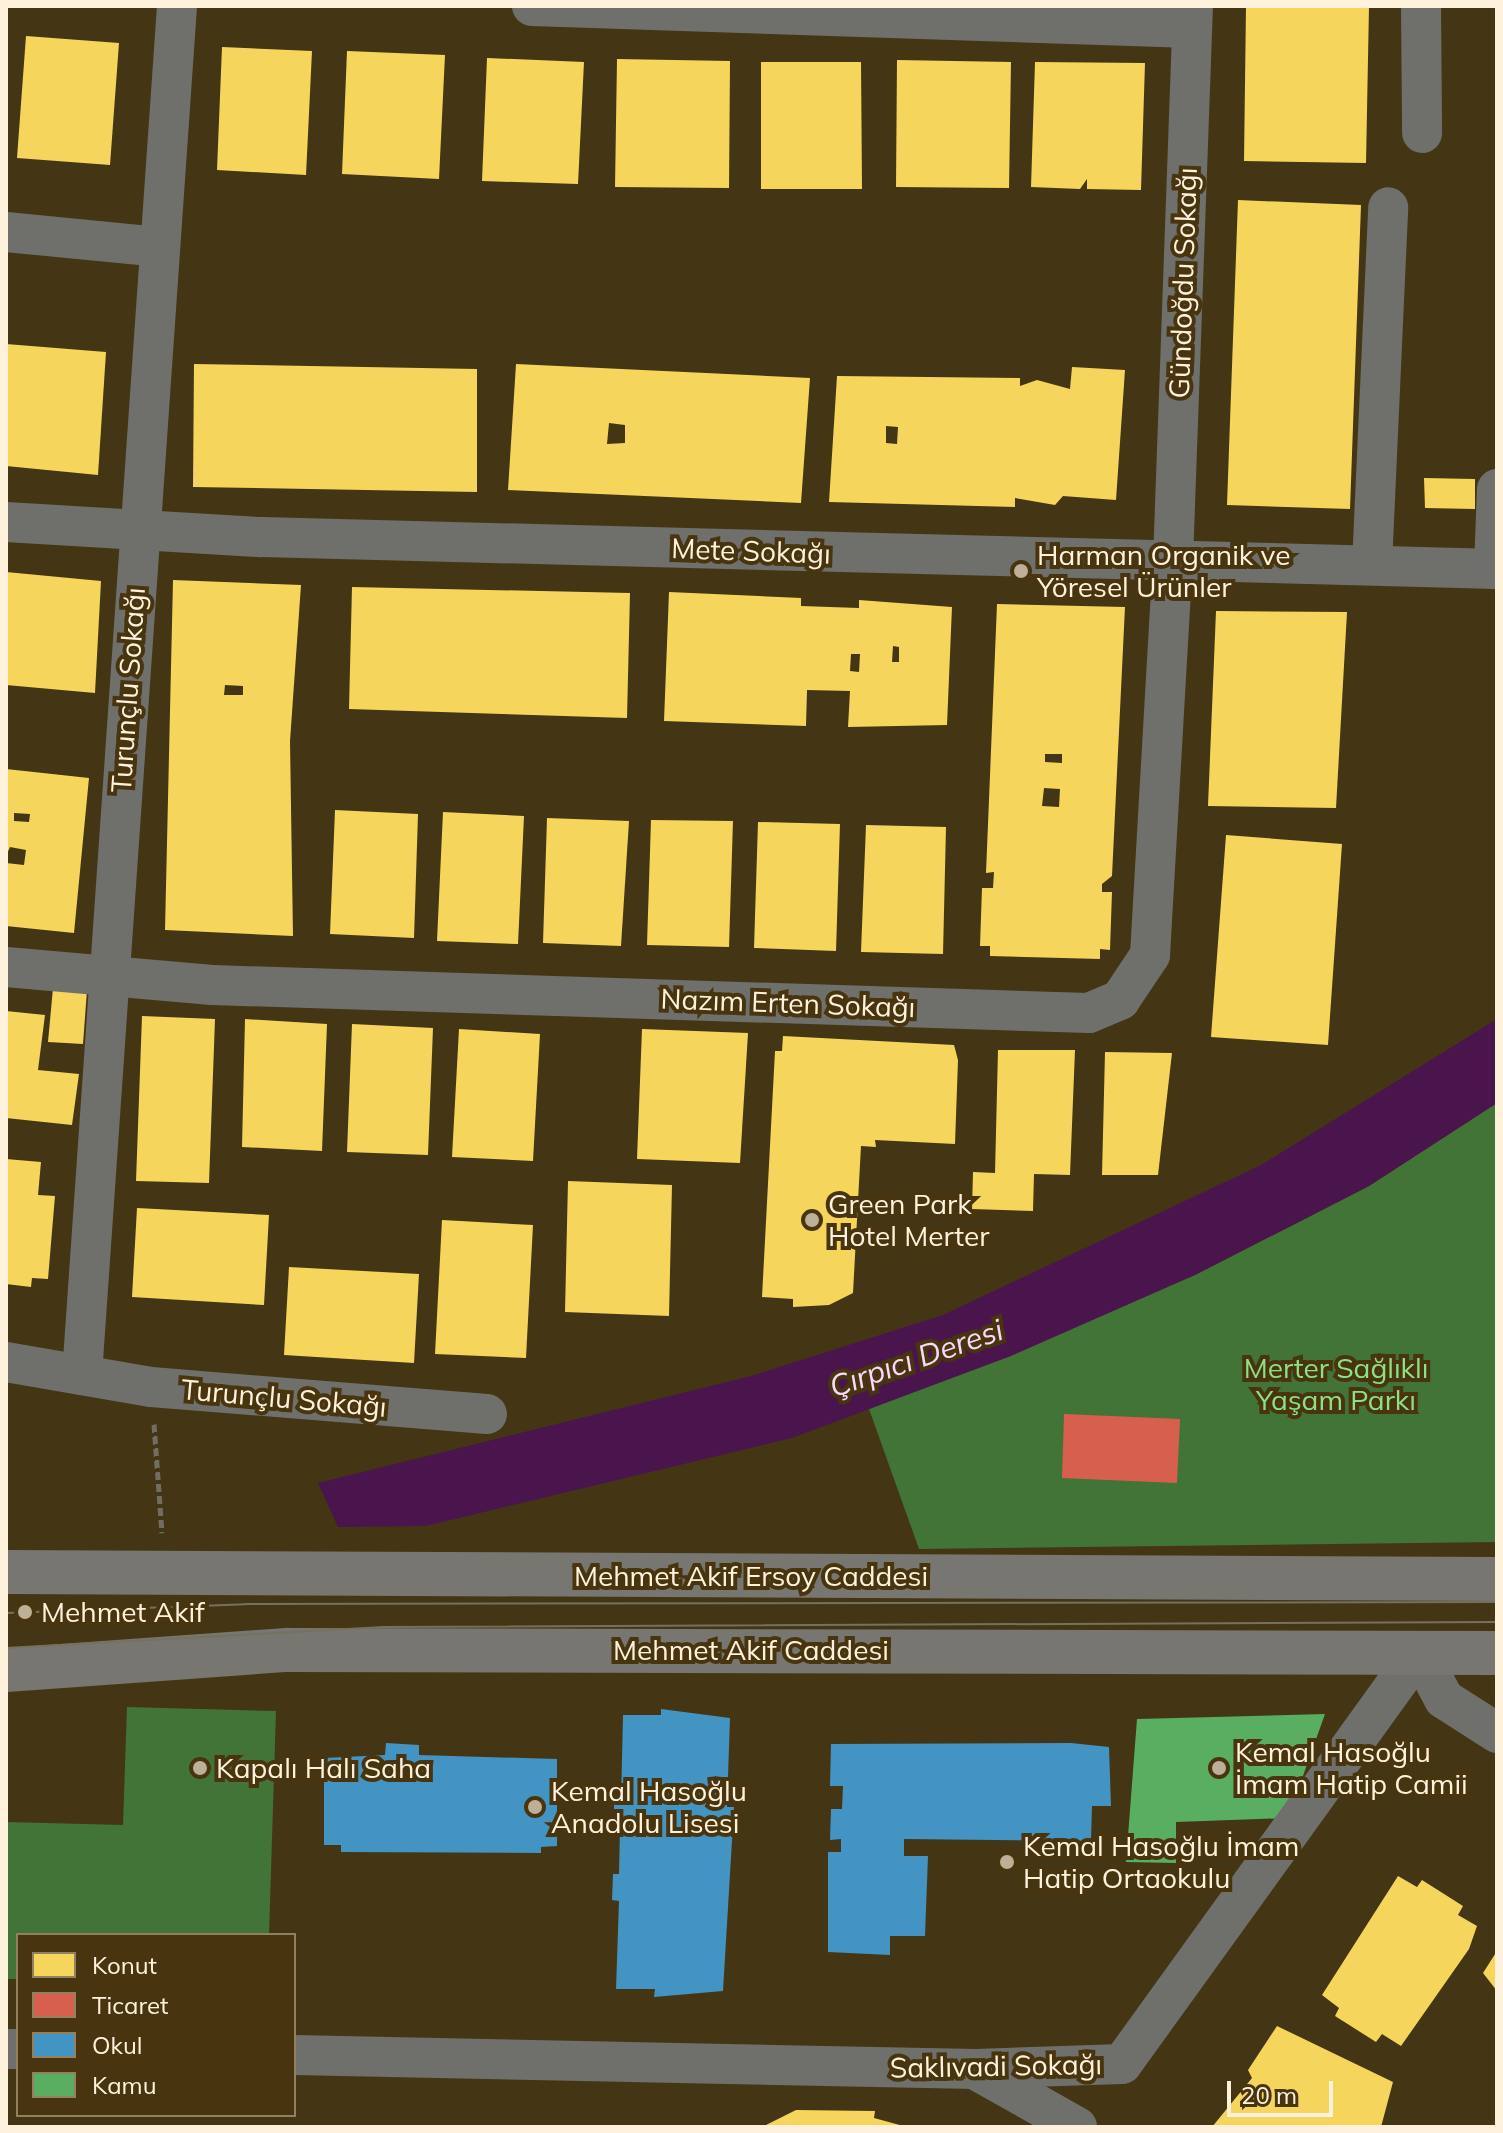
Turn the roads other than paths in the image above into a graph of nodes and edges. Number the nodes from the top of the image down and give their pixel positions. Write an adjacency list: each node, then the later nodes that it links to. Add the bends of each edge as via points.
1 (177, 6): 8 (street, Turunçlu Sokağı)
2 (532, 6): 4 (street)
3 (1421, 6): 5 (street)
4 (1193, 17): 12 (street, Gündoğdu Sokağı)
5 (1422, 133)
6 (1388, 207): 13 (street)
7 (6, 232): 8 (street)
8 (158, 247): 11 (street, Turunçlu Sokağı)
9 (1497, 489): 14 (street)
10 (6, 522): 11 (street, Mete Sokağı)
11 (139, 530): 12 (street, Mete Sokağı); 16 (street, Turunçlu Sokağı)
12 (1173, 561): 13 (street, Mete Sokağı); 16 (street, Nazım Erten Sokağı, via 1150,955 1120,1000 1099,1009)
13 (1372, 565): 14 (street, Mete Sokağı)
14 (1496, 569)
15 (6, 967): 16 (street, Nazım Erten Sokağı)
16 (109, 976): 18 (street, Turunçlu Sokağı)
17 (6, 1362): 18 (street, Turunçlu Sokağı)
18 (82, 1375): 19 (street, Turunçlu Sokağı, via 151,1387)
19 (487, 1414)
20 (6, 1572): 21 (main road, Mehmet Akif Ersoy Caddesi)
21 (1497, 1579)
22 (1497, 1653): 23 (main road, Mehmet Akif Caddesi, via 287,1650)
23 (6, 1670)
24 (1497, 1733): 26 (street, Saklıvadi Sokağı, via 1444,1699 1419,1652 1122,2064)
25 (296, 2055): 26 (street, Saklıvadi Sokağı)
26 (976, 2069): 27 (street)
27 (1077, 2127)

